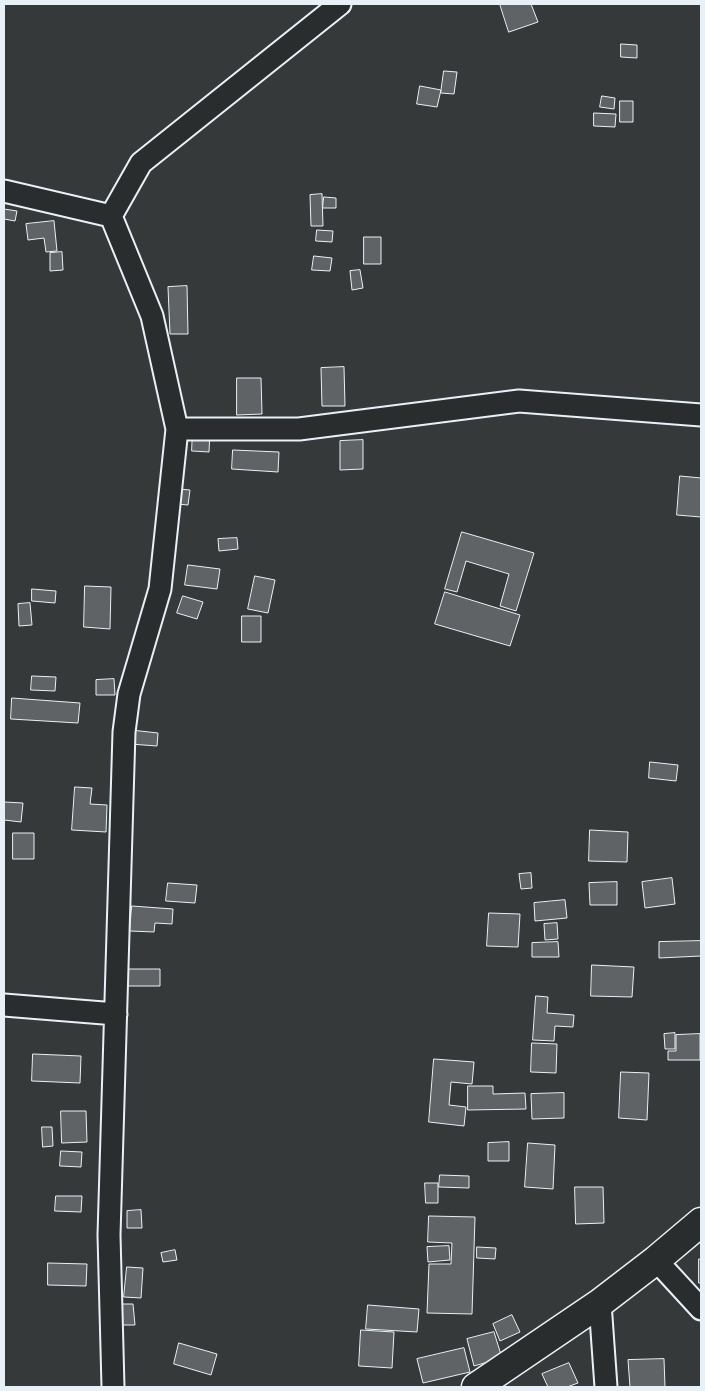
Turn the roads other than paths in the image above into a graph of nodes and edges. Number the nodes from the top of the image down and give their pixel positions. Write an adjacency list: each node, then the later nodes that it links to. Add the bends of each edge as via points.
1 (340, 4): 3 (street, via 141,162)
2 (4, 191): 3 (street)
3 (111, 216): 5 (street, via 152,316)
4 (701, 415): 5 (street, via 519,401 299,429)
5 (177, 429): 7 (street, via 160,589 129,694 124,732)
6 (4, 1005): 7 (street)
7 (116, 1014): 12 (street, via 109,1235)
8 (701, 1222): 9 (highway)
9 (656, 1260): 10 (highway); 11 (street)
10 (600, 1303): 13 (highway); 14 (street)
11 (701, 1309)
12 (113, 1387)
13 (476, 1387)
14 (606, 1387)

